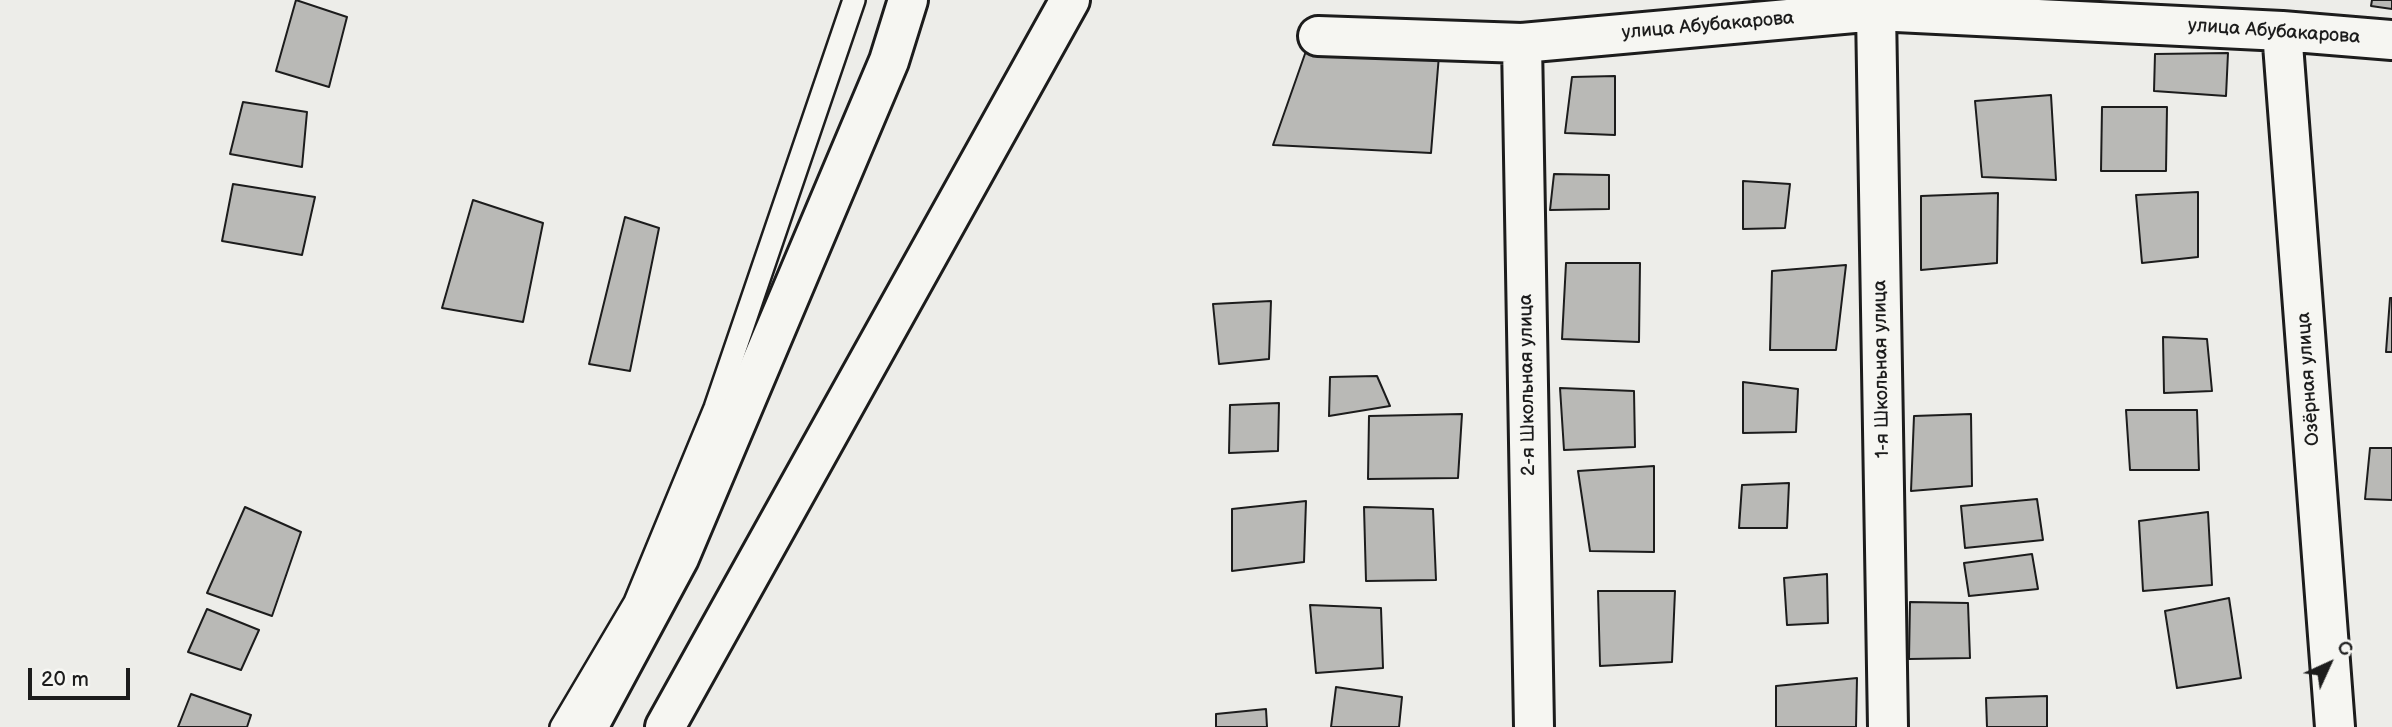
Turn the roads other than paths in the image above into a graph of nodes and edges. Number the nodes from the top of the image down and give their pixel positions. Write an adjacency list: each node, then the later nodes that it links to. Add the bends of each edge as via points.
1 (853, 0): 9 (lane, via 715,408 635,602)
2 (908, 0): 10 (street, via 889,61 679,558)
3 (1070, 0): 11 (street)
4 (1876, 11): 5 (street, улица Абубакарова); 8 (street, улица Абубакарова); 13 (street, 1-я Школьная улица)
5 (2282, 31): 7 (street, улица Абубакарова); 14 (street, Озёрная улица)
6 (1318, 36): 8 (street, улица Абубакарова)
7 (2392, 40)
8 (1522, 43): 12 (street, 2-я Школьная улица)
9 (561, 727)
10 (588, 727)
11 (665, 727)
12 (1534, 727)
13 (1888, 727)
14 (2335, 727)

